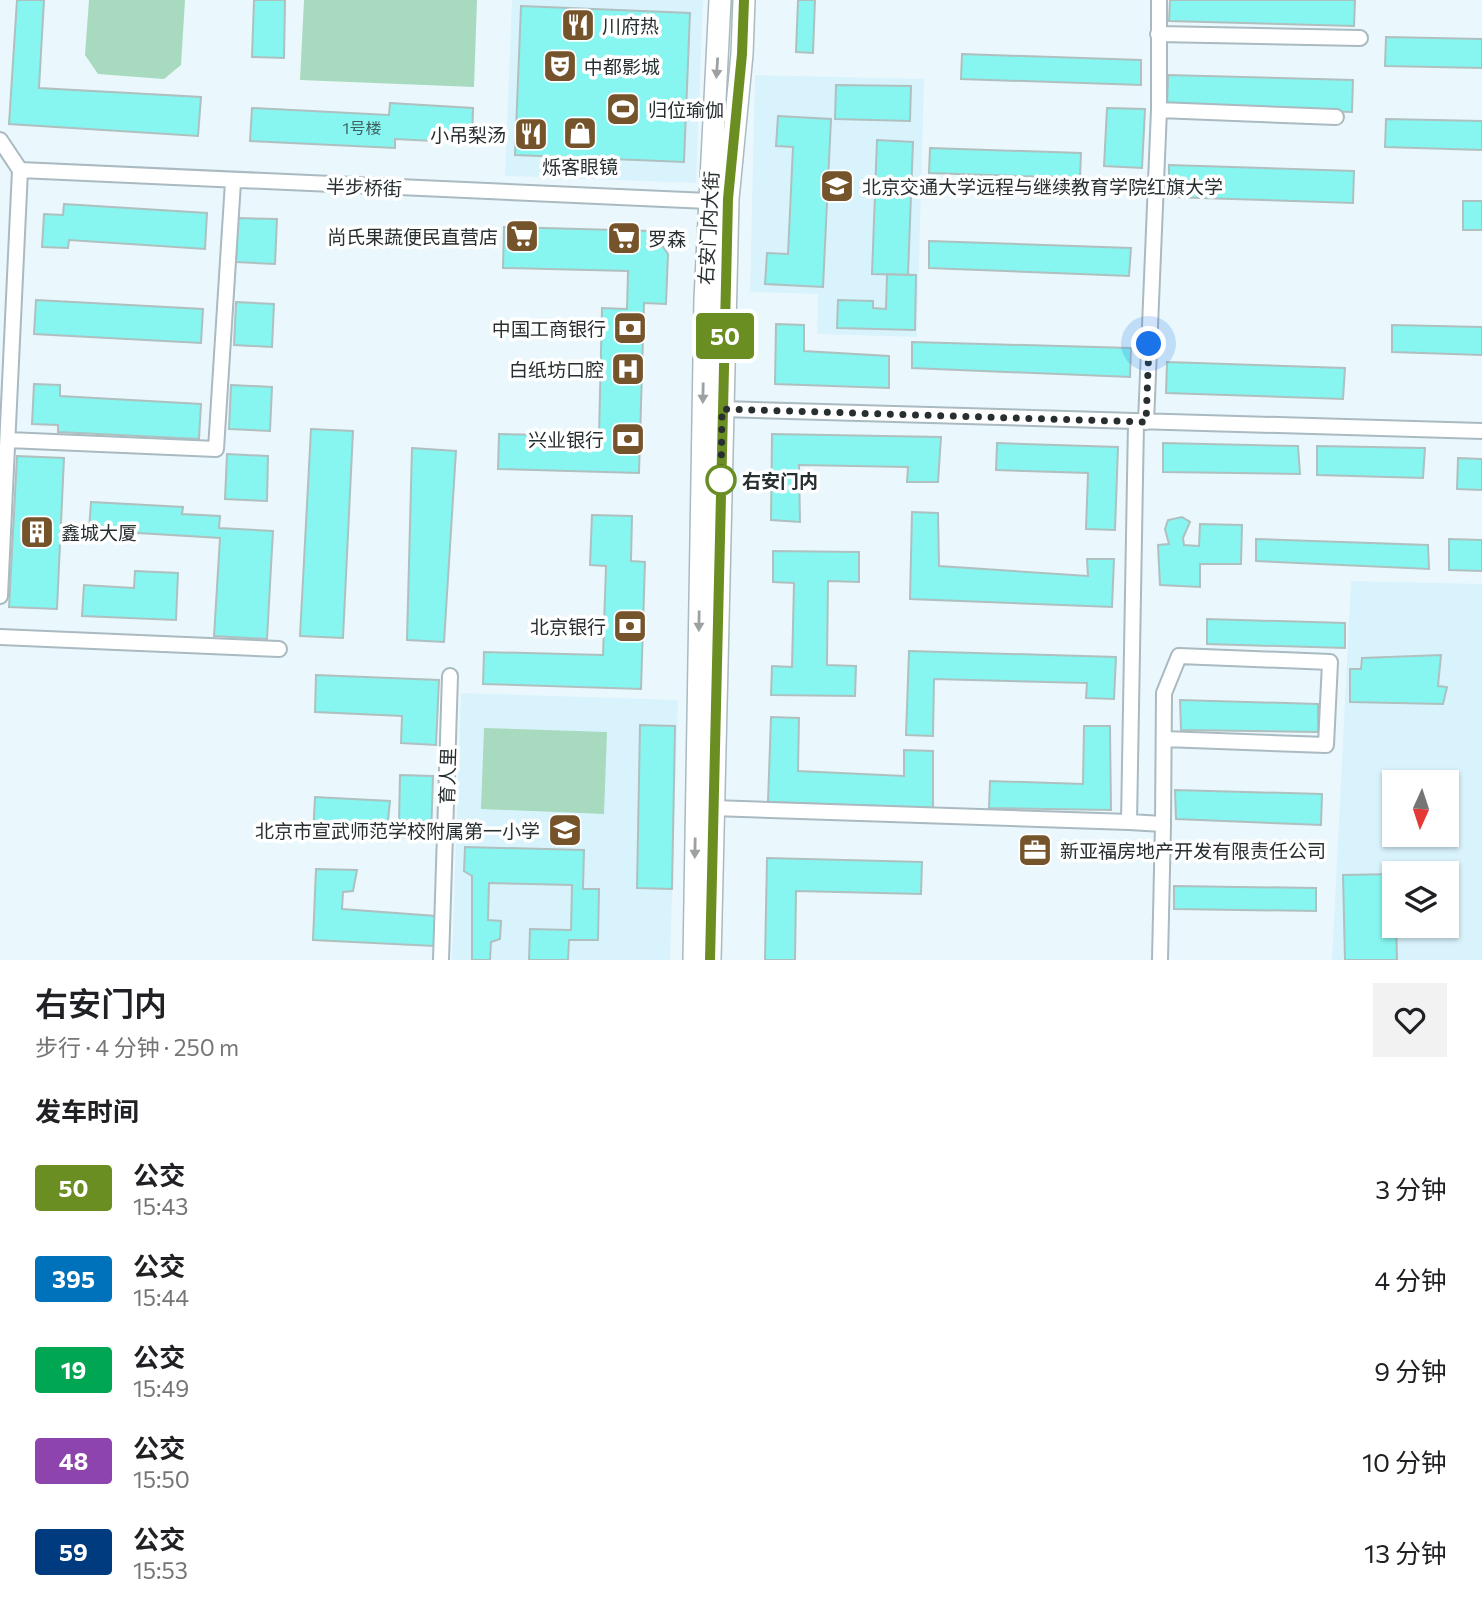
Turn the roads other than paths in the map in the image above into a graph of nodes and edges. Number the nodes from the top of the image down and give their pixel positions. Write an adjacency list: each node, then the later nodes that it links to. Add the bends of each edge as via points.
1 (720, 0): 11 (main road, 右安门内大街, one-way to 11)
2 (744, 0): 13 (main road, 右安门内大街, via 728,199)
3 (1159, 0): 4 (street)
4 (1158, 34): 5 (street); 6 (street)
5 (1360, 38)
6 (1158, 110): 7 (street); 14 (street)
7 (1336, 117)
8 (0, 140): 9 (street)
9 (20, 170): 10 (street, 半步桥街); 12 (street)
10 (233, 182): 11 (street, 半步桥街); 16 (street, via 216,449)
11 (708, 201): 26 (main road, 右安门内大街, one-way to 26)
12 (6, 354): 16 (street)
13 (722, 409): 14 (street); 22 (main road, 右安门内大街)
14 (1141, 422): 15 (street); 23 (street)
15 (1482, 432)
16 (8, 440): 17 (street)
17 (0, 596)
18 (0, 637): 19 (street)
19 (279, 649)
20 (450, 676): 25 (street, 育人里)
21 (1164, 739): 21 (street, via 1164,693 1179,656 1330,662 1326,745); 24 (street)
22 (713, 808): 23 (street); 27 (main road, 右安门内大街)
23 (1129, 822): 24 (street)
24 (1163, 824): 28 (street)
25 (441, 960)
26 (694, 960)
27 (710, 960)
28 (1160, 960)

